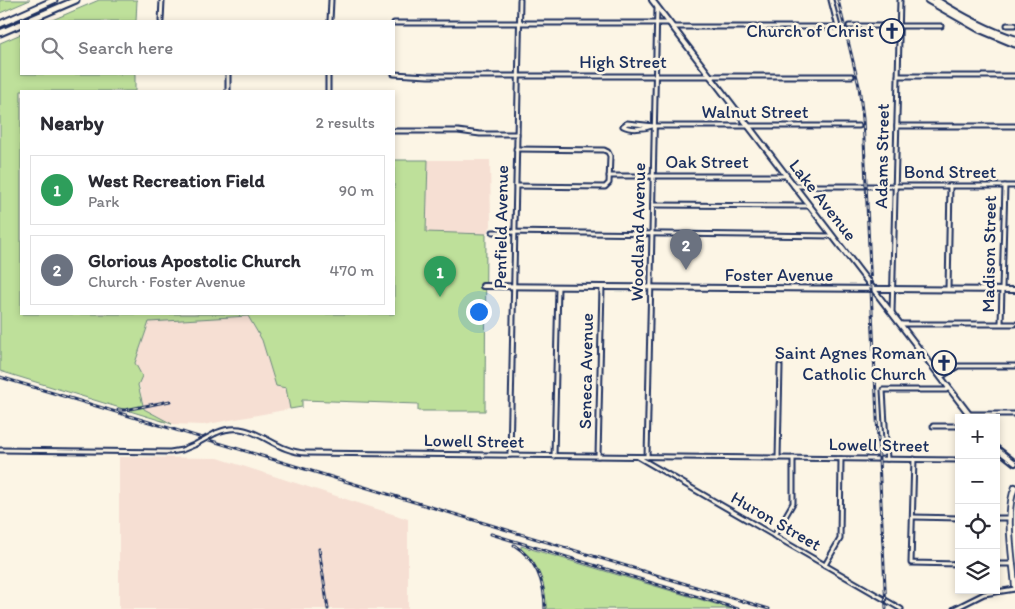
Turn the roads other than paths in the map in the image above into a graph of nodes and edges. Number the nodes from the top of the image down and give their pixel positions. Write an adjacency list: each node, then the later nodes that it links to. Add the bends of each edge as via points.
1 (54, 0): 18 (main road)
2 (76, 0): 12 (main road)
3 (162, 0): 13 (street)
4 (331, 0): 14 (street)
5 (520, 0): 16 (street, Penfield Avenue)
6 (652, 0): 11 (street, Lake Avenue)
7 (831, 0): 20 (street, via 838,27)
8 (900, 0): 24 (street, Adams Street)
9 (928, 0): 28 (main road, via 979,29)
10 (936, 0): 27 (main road, via 985,28)
11 (657, 7): 17 (street, Woodland Avenue); 20 (street, Lake Avenue)
12 (30, 20)
13 (161, 20)
14 (330, 20)
15 (395, 23): 16 (street)
16 (519, 23): 17 (street); 32 (street, Penfield Avenue)
17 (657, 23): 20 (street); 33 (street, Woodland Avenue)
18 (0, 24)
19 (20, 24): 26 (main road)
20 (671, 25): 34 (street, Lake Avenue)
21 (1007, 25): 22 (street)
22 (1015, 25)
23 (849, 26): 24 (street)
24 (900, 26): 25 (street); 36 (street, Adams Street)
25 (940, 26)
26 (0, 33)
27 (1015, 39)
28 (1015, 44)
29 (395, 74): 32 (street, High Street)
30 (228, 75): 38 (street)
31 (328, 75): 39 (street)
32 (518, 76): 33 (street, High Street); 46 (street, Penfield Avenue)
33 (656, 76): 34 (street, High Street); 40 (street, Woodland Avenue)
34 (710, 76): 35 (street, High Street); 41 (street, Lake Avenue)
35 (852, 76)
36 (898, 76): 37 (street); 43 (street, Adams Street)
37 (1015, 76)
38 (228, 90)
39 (328, 90)
40 (653, 126): 40 (street, Walnut Street, via 627,123 623,126 626,128); 41 (street, Walnut Street); 49 (street, Woodland Avenue)
41 (748, 126): 42 (street, Walnut Street); 50 (street, Lake Avenue)
42 (859, 126)
43 (897, 126): 44 (street); 53 (street, Adams Street)
44 (1015, 126)
45 (395, 131): 46 (street)
46 (517, 134): 47 (street, Penfield Avenue)
47 (516, 149): 48 (street, via 604,150 610,156); 51 (street, Penfield Avenue)
48 (609, 176): 49 (street, Oak Street); 51 (street, via 608,185 603,188)
49 (653, 176): 50 (street, Oak Street); 57 (street, Woodland Avenue)
50 (786, 176): 52 (street, Lake Avenue)
51 (516, 186): 60 (street, Penfield Avenue)
52 (794, 186): 53 (street, Bond Street); 58 (street, Lake Avenue)
53 (895, 186): 54 (street, Bond Street); 69 (street, Adams Street)
54 (950, 186): 55 (street, Bond Street); 70 (street)
55 (1004, 186): 56 (street, Bond Street); 71 (street, Madison Street)
56 (1015, 186)
57 (653, 205): 58 (street); 61 (street, Woodland Avenue)
58 (809, 206): 62 (street, Lake Avenue)
59 (493, 232): 60 (street)
60 (514, 232): 61 (street); 64 (street, Penfield Avenue)
61 (652, 234): 62 (street); 67 (street, Woodland Avenue)
62 (833, 236): 68 (street, Lake Avenue)
63 (483, 286): 64 (street, Foster Avenue)
64 (514, 286): 65 (street, Foster Avenue); 88 (street, Penfield Avenue)
65 (558, 287): 66 (street, Foster Avenue); 89 (street)
66 (602, 287): 67 (street, Foster Avenue); 90 (street, Seneca Avenue)
67 (651, 288): 68 (street, Foster Avenue); 92 (street, Woodland Avenue)
68 (874, 290): 69 (street, Foster Avenue); 73 (street, Lake Avenue)
69 (893, 290): 70 (street, Foster Avenue); 73 (street, Adams Street)
70 (948, 290): 71 (street, Foster Avenue)
71 (1002, 290): 72 (street, Foster Avenue); 75 (street, Madison Street)
72 (1015, 290)
73 (892, 313): 74 (street, Lake Avenue)
74 (900, 324): 75 (street); 79 (street, Lake Avenue)
75 (1001, 324): 76 (street)
76 (1015, 324)
77 (780, 366): 93 (street)
78 (1015, 366): 79 (street, via 958,366)
79 (941, 377): 80 (street, Lake Avenue)
80 (949, 388): 81 (street, Lake Avenue); 96 (street, via 883,390)
81 (969, 414)
82 (1015, 414): 83 (street)
83 (1000, 415)
84 (933, 426): 85 (street)
85 (955, 426)
86 (0, 450): 88 (street, Lowell Street, bridge, via 170,452 233,428 247,429 281,448 300,453)
87 (1000, 453): 99 (street)
88 (510, 455): 89 (street, Lowell Street)
89 (554, 456): 90 (street, Lowell Street)
90 (598, 456): 91 (street, Lowell Street)
91 (638, 457): 92 (street, Lowell Street); 105 (street, Huron Street)
92 (647, 457): 93 (street, Lowell Street)
93 (778, 458): 94 (street, Lowell Street)
94 (793, 458): 95 (street, Lowell Street); 105 (street, via 793,503)
95 (841, 459): 96 (street, Lowell Street); 110 (street, via 840,539)
96 (887, 459): 97 (street, Lowell Street)
97 (914, 459): 98 (street, Lowell Street); 101 (street)
98 (955, 460)
99 (1015, 463)
100 (1015, 487): 104 (main road)
101 (912, 517): 102 (street); 107 (street, via 911,563)
102 (955, 518)
103 (1000, 518): 104 (street)
104 (1010, 518): 106 (main road)
105 (774, 536): 110 (street, Huron Street)
106 (1013, 545): 109 (main road)
107 (955, 564)
108 (1000, 564): 109 (street)
109 (1013, 564): 111 (main road)
110 (825, 565): 112 (street, Huron Street)
111 (1015, 587): 113 (street, via 984,594)
112 (901, 609)
113 (954, 609)

